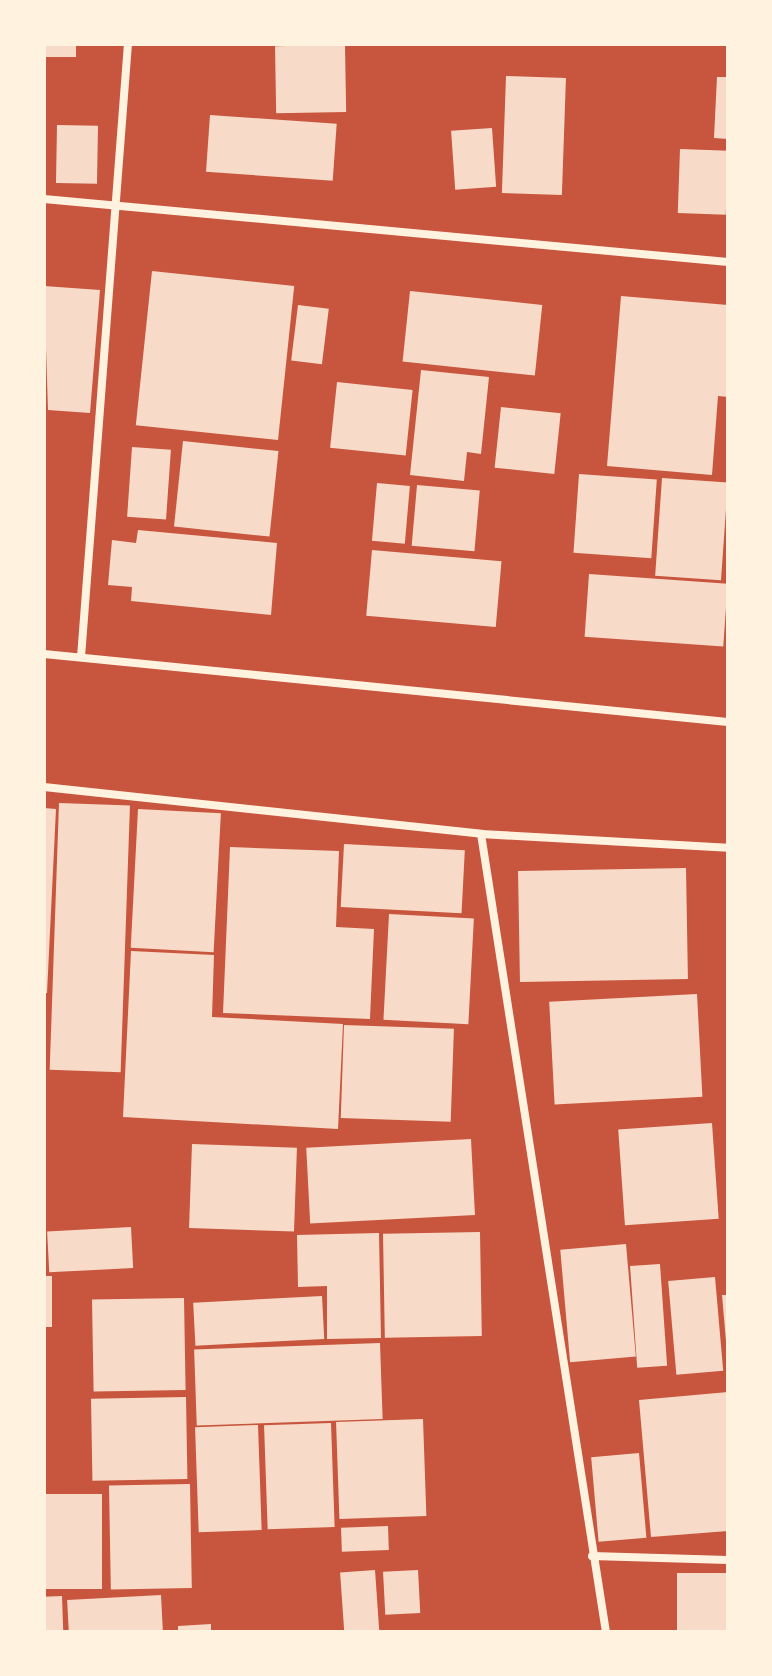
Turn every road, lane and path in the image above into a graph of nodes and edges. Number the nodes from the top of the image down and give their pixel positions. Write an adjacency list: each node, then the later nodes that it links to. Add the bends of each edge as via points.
1 (128, 44): 3 (street)
2 (44, 199): 3 (street)
3 (118, 206): 4 (street); 6 (street)
4 (728, 262)
5 (44, 654): 6 (street)
6 (81, 657): 7 (street)
7 (728, 722)
8 (44, 787): 9 (street)
9 (481, 834): 10 (street); 11 (street)
10 (728, 848)
11 (592, 1556): 12 (street); 13 (street)
12 (728, 1560)
13 (606, 1632)

